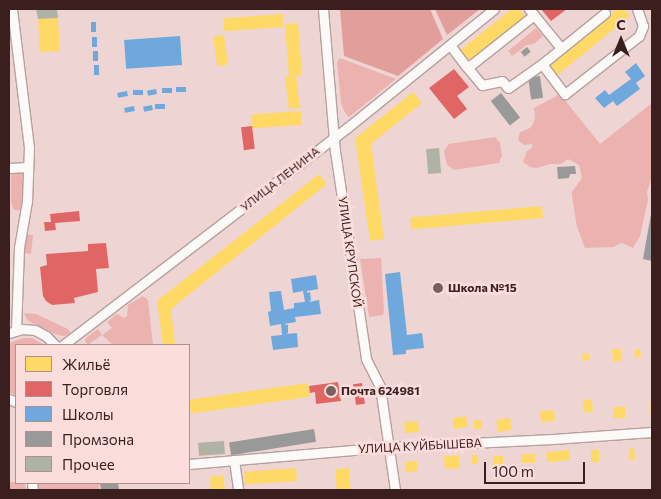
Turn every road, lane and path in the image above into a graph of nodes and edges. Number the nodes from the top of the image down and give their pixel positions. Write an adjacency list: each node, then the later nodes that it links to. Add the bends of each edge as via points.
1 (12, 9): 7 (street)
2 (323, 9): 12 (street, УЛИЦА КРУПСКОЙ)
3 (494, 9): 8 (street, УЛИЦА ЛЕНИНА)
4 (637, 9): 10 (street, via 642,26 639,36 565,94)
5 (606, 10): 9 (street)
6 (531, 12): 9 (street); 11 (street)
7 (11, 21): 13 (street, via 29,147)
8 (450, 45): 11 (street); 12 (street, УЛИЦА ЛЕНИНА)
9 (562, 48): 10 (street)
10 (542, 64): 11 (street, via 508,88 502,81 482,85)
11 (466, 66)
12 (334, 136): 17 (street, УЛИЦА ЛЕНИНА); 19 (street, УЛИЦА КРУПСКОЙ, via 366,359 380,387)
13 (28, 167): 14 (street); 15 (street, via 27,201 19,248 17,310)
14 (9, 168)
15 (12, 332): 16 (street, via 28,329 40,332)
16 (54, 344)
17 (64, 344)
18 (652, 432): 19 (street, УЛИЦА КУЙБЫШЕВА)
19 (388, 447): 20 (street, УЛИЦА КУЙБЫШЕВА); 23 (street, УЛИЦА КРУПСКОЙ)
20 (234, 460): 21 (street, УЛИЦА КУЙБЫШЕВА); 22 (street)
21 (190, 464)
22 (238, 490)
23 (396, 490)

